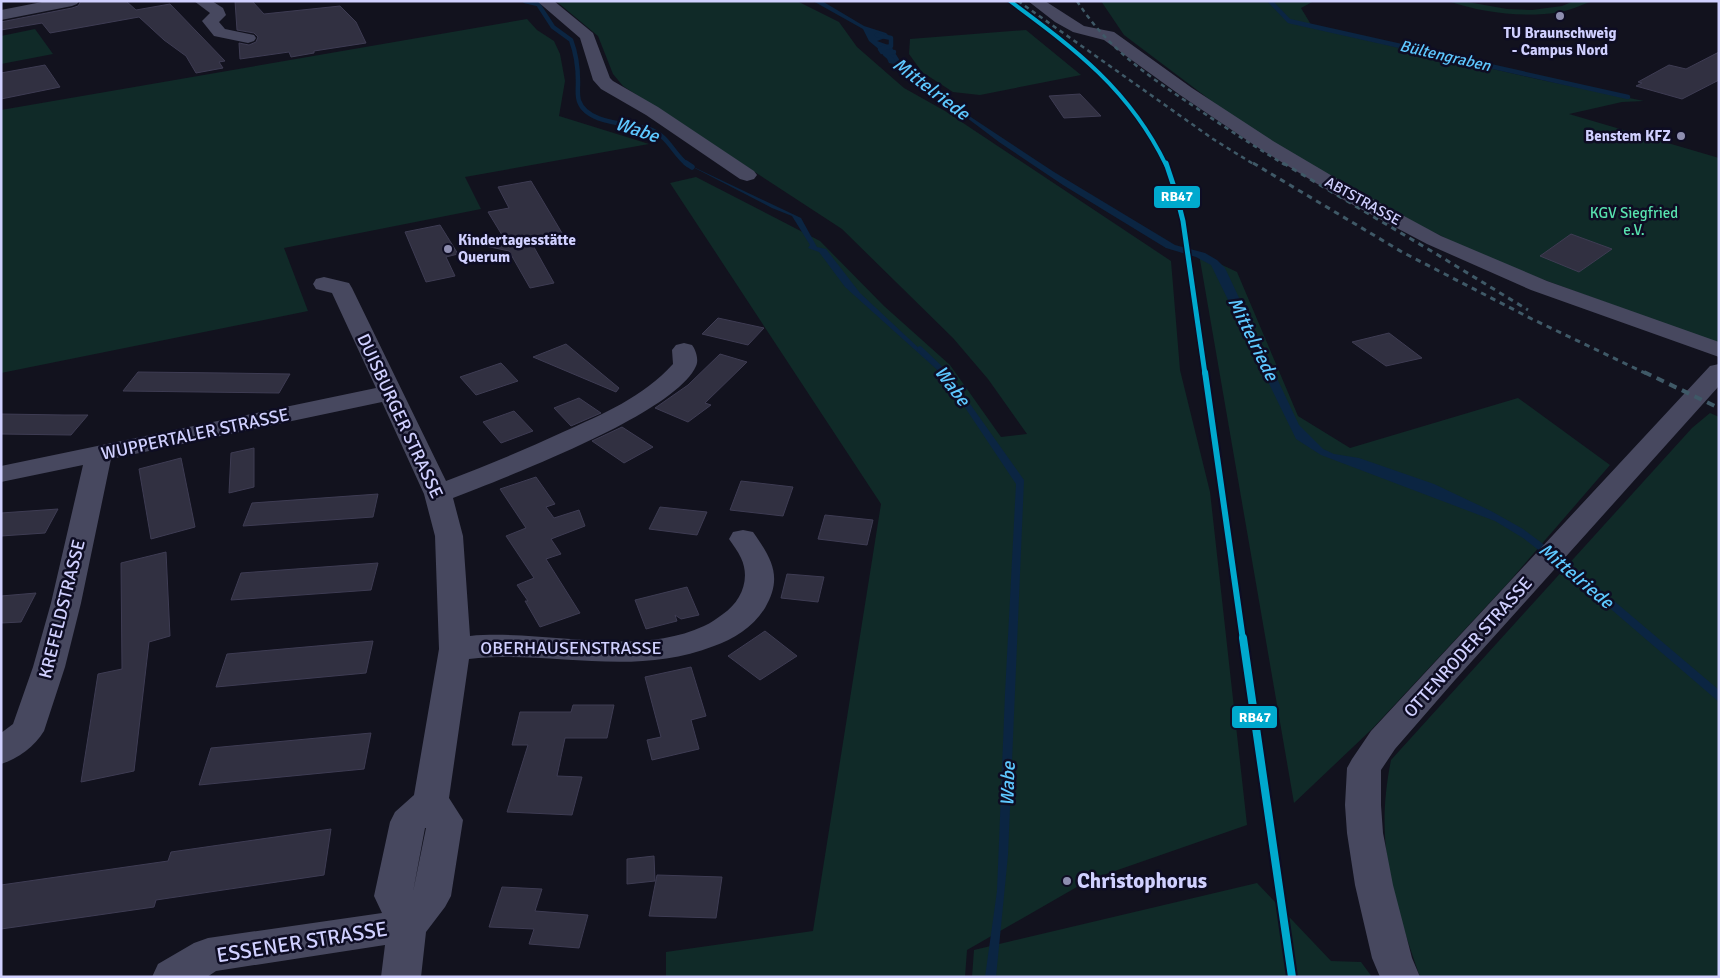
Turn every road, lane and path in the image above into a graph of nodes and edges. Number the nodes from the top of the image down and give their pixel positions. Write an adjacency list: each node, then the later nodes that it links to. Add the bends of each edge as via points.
1 (72, 1): 5 (street)
2 (201, 1): 6 (street, via 218,11 210,21 220,33)
3 (544, 1): 7 (street, via 587,36 602,80 607,85)
4 (1035, 1): 10 (street, ABTSTRASSE, via 1080,31 1108,35 1257,139 1433,239 1538,284)
5 (1, 15)
6 (248, 38)
7 (747, 175)
8 (324, 284): 12 (street, DUISBURGER STRASSE, via 341,288)
9 (684, 350): 15 (street, via 685,365 647,400 568,441)
10 (1719, 350)
11 (1719, 371): 22 (street, OTTENRODER STRASSE, via 1383,740 1364,768 1365,833 1374,885 1392,958)
12 (390, 393): 13 (street, WUPPERTALER STRASSE); 15 (street, DUISBURGER STRASSE)
13 (99, 454): 14 (street, WUPPERTALER STRASSE); 18 (street, KREFELDSTRASSE, via 49,667 27,731)
14 (1, 474)
15 (438, 494): 17 (street, DUISBURGER STRASSE, via 449,536)
16 (743, 539): 17 (street, OBERHAUSENSTRASSE, via 756,558 760,578 757,598 732,625 711,636 679,646 644,651 500,646)
17 (455, 649): 19 (street, DUISBURGER STRASSE, via 431,801 444,820 432,896)
18 (1, 751)
19 (407, 926): 20 (street, ESSENER STRASSE, via 208,955); 21 (street)
20 (172, 977)
21 (401, 977)
22 (1400, 977)

